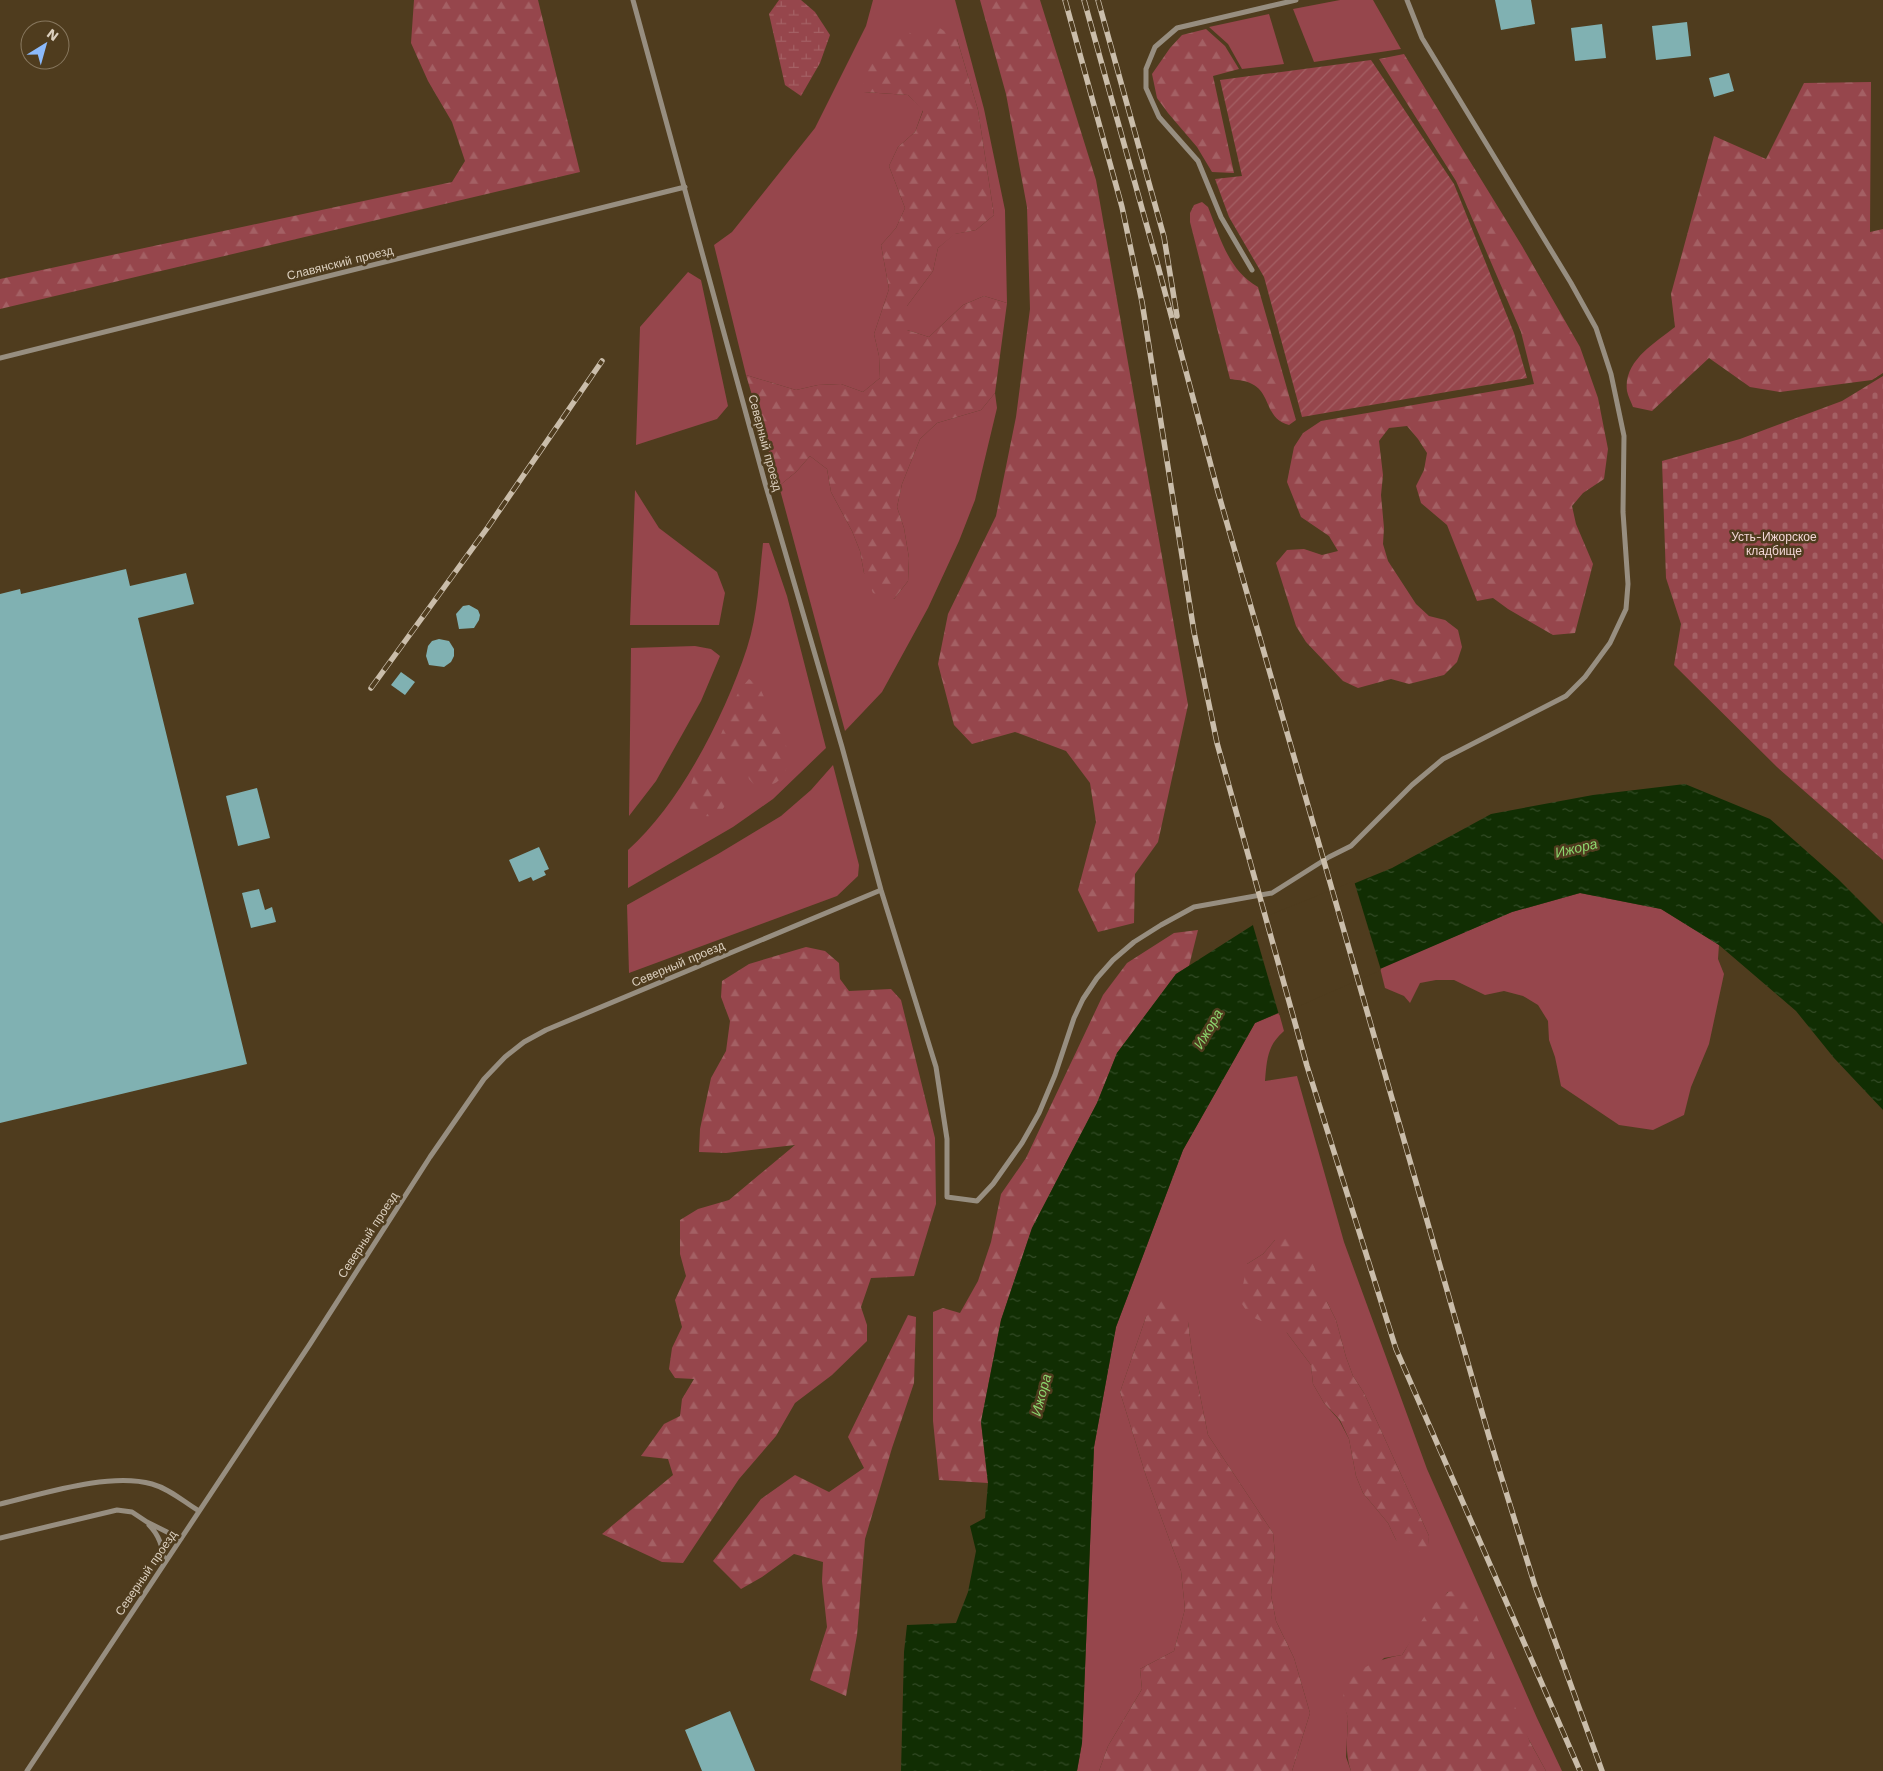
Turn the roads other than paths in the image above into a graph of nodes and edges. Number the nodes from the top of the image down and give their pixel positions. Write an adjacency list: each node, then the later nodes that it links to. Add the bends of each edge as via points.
1 (633, 0): 4 (street, Северный проезд)
2 (1296, 0): 5 (street, via 1177,28 1155,47 1146,69 1146,88 1159,117 1198,161 1221,217)
3 (1407, 0): 7 (street, Северный проезд, via 1422,38 1596,328 1611,374 1624,436 1628,584 1626,608 1610,643 1566,696 1443,759 1351,846 1272,893 1194,907 1134,942 1113,960 1083,999 1056,1076 1022,1143 993,1184 977,1200 947,1196 947,1139 936,1068)
4 (685, 187): 6 (street, Славянский проезд); 7 (street, Северный проезд)
5 (1252, 270)
6 (0, 358)
7 (881, 890): 9 (street, Северный проезд, via 546,1030 505,1057 484,1079 430,1158)
8 (0, 1504): 9 (street, via 111,1480 152,1484)
9 (199, 1511): 12 (street, Северный проезд)
10 (147, 1522): 11 (street, via 132,1512 117,1510); 12 (street); 13 (street, via 157,1533)
11 (0, 1538)
12 (181, 1538): 13 (street, Северный проезд)
13 (165, 1562): 14 (street, Северный проезд)
14 (27, 1771)

